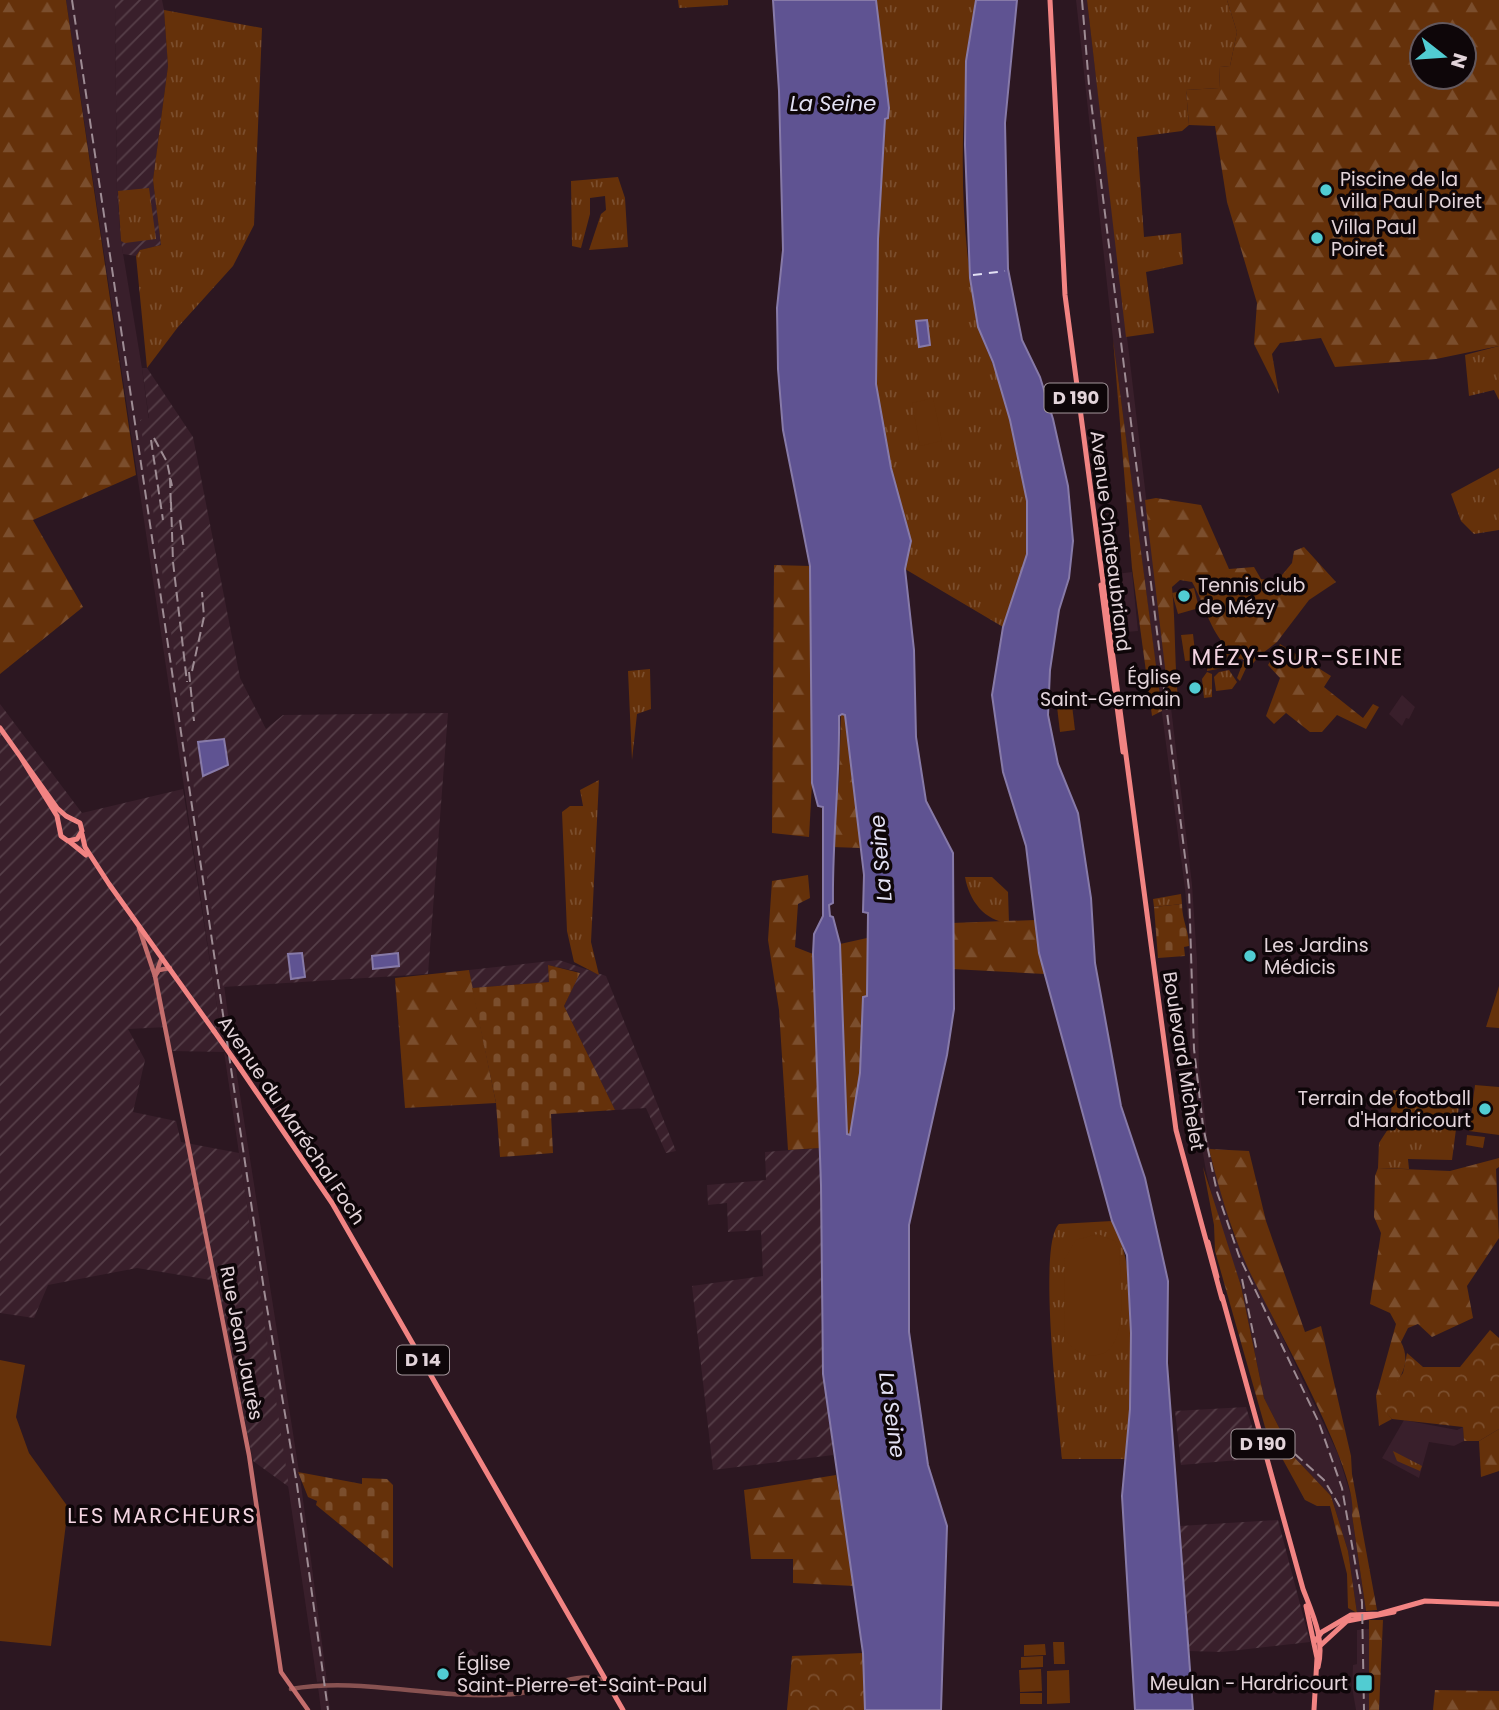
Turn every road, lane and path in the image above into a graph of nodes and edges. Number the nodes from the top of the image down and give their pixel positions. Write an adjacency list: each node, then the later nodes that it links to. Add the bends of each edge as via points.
1 (1048, 0): 11 (main road, Avenue Chateaubriand / D 190, via 1064,306)
2 (0, 729): 3 (main road)
3 (20, 757): 4 (main road); 5 (main road)
4 (69, 818): 5 (main road); 6 (main road, via 80,822)
5 (59, 826): 7 (main road, via 61,836)
6 (82, 834): 7 (main road); 8 (main road, Avenue du Maréchal Foch / D 14, via 85,847)
7 (70, 842): 8 (main road, Avenue du Maréchal Foch / D 14, via 82,849)
8 (109, 884): 9 (main road, Avenue du Maréchal Foch / D 14)
9 (139, 927): 10 (main road, Avenue du Maréchal Foch / D 14); 12 (main road, Rue Jean Jaurès)
10 (161, 955): 12 (main road); 13 (main road, Avenue du Maréchal Foch / D 14); 14 (main road)
11 (1153, 959): 16 (main road, Boulevard Michelet / D 190, via 1175,1127 1185,1168)
12 (150, 962): 14 (main road, Rue Jean Jaurès)
13 (170, 968): 14 (main road); 17 (main road, Avenue du Maréchal Foch / D 14, bridge, via 332,1203)
14 (155, 976): 18 (main road, Rue Jean Jaurès, via 249,1455 281,1672)
15 (1499, 1604): 16 (main road, via 1428,1601 1379,1617 1347,1621)
16 (1319, 1637): 21 (main road, D 190)
17 (607, 1681): 18 (street, via 581,1677 514,1694 432,1694 329,1683); 20 (main road, Avenue du Maréchal Foch / D 14)
18 (290, 1689): 19 (main road, Rue Jean Jaurès)
19 (308, 1710)
20 (623, 1710)
21 (1314, 1710)

